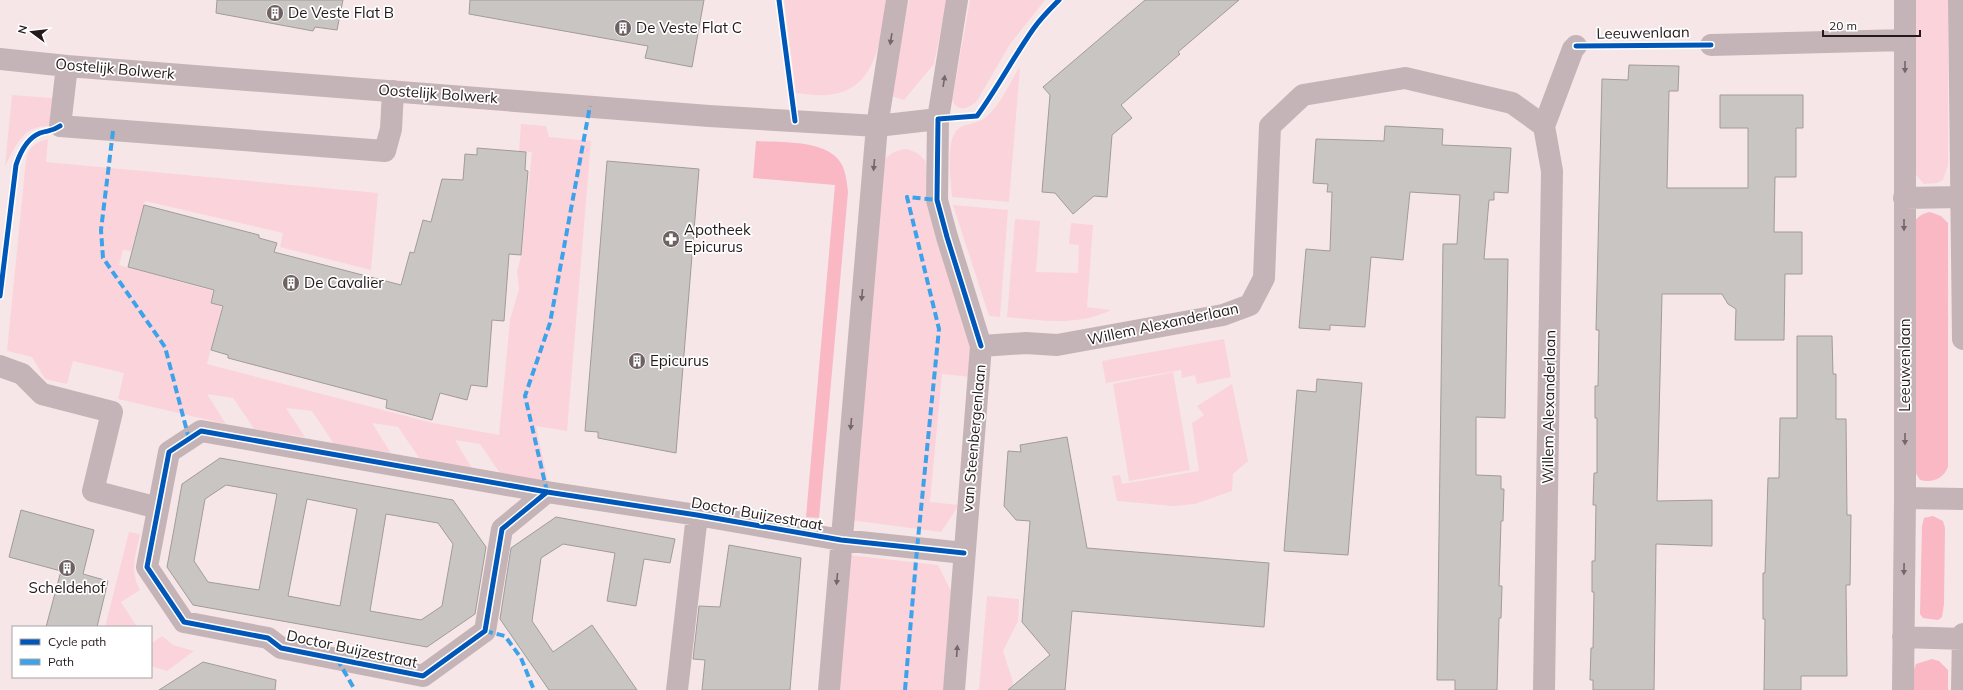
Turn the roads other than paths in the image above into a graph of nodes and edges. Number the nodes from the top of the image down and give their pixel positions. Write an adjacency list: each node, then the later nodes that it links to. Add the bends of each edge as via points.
1 (897, 0): 12 (street, one-way to 12)
2 (957, 0): 11 (street, van Steenbergenlaan, one-way to 2)
3 (1905, 0): 5 (street, Leeuwenlaan)
4 (1960, 0): 14 (street)
5 (1905, 40): 6 (street, Leeuwenlaan); 15 (street, Leeuwenlaan, one-way to 15)
6 (1711, 44)
7 (1576, 46): 13 (street)
8 (0, 59): 9 (street, Oostelijk Bolwerk)
9 (67, 66): 10 (street, Oostelijk Bolwerk); 10 (street, via 60,126 385,152 391,129)
10 (393, 91): 12 (street, Oostelijk Bolwerk, via 709,116)
11 (938, 119): 12 (street); 17 (street, van Steenbergenlaan, via 938,200)
12 (877, 126): 24 (street, one-way to 24)
13 (1544, 126): 17 (street, Willem Alexanderlaan, via 1512,103 1405,78 1303,95 1270,126 1264,278 1250,306 1223,314 1057,345 1026,343); 32 (street, Willem Alexanderlaan, via 1552,172)
14 (1962, 197): 15 (street); 16 (street)
15 (1904, 198): 20 (street, Leeuwenlaan, one-way to 20)
16 (1963, 339)
17 (981, 346): 25 (street, van Steenbergenlaan)
18 (0, 366): 22 (street, via 22,374 42,394 112,412 94,491)
19 (547, 492): 22 (street, Doctor Buijzestraat, via 201,431 169,452); 22 (street, Doctor Buijzestraat, via 502,529 484,631 423,676 281,648 268,638 184,622 147,567); 23 (street, Doctor Buijzestraat)
20 (1905, 498): 21 (street); 27 (street, Leeuwenlaan, one-way to 27)
21 (1963, 498)
22 (158, 508)
23 (697, 515): 24 (street, Doctor Buijzestraat); 29 (street)
24 (841, 540): 25 (street, Doctor Buijzestraat); 30 (street, one-way to 30)
25 (964, 553): 31 (street, van Steenbergenlaan, one-way to 25)
26 (1963, 634): 28 (street)
27 (1903, 637): 28 (street); 33 (street, Leeuwenlaan)
28 (1963, 639): 34 (street)
29 (677, 690)
30 (828, 690)
31 (954, 690)
32 (1544, 690)
33 (1903, 690)
34 (1962, 690)

